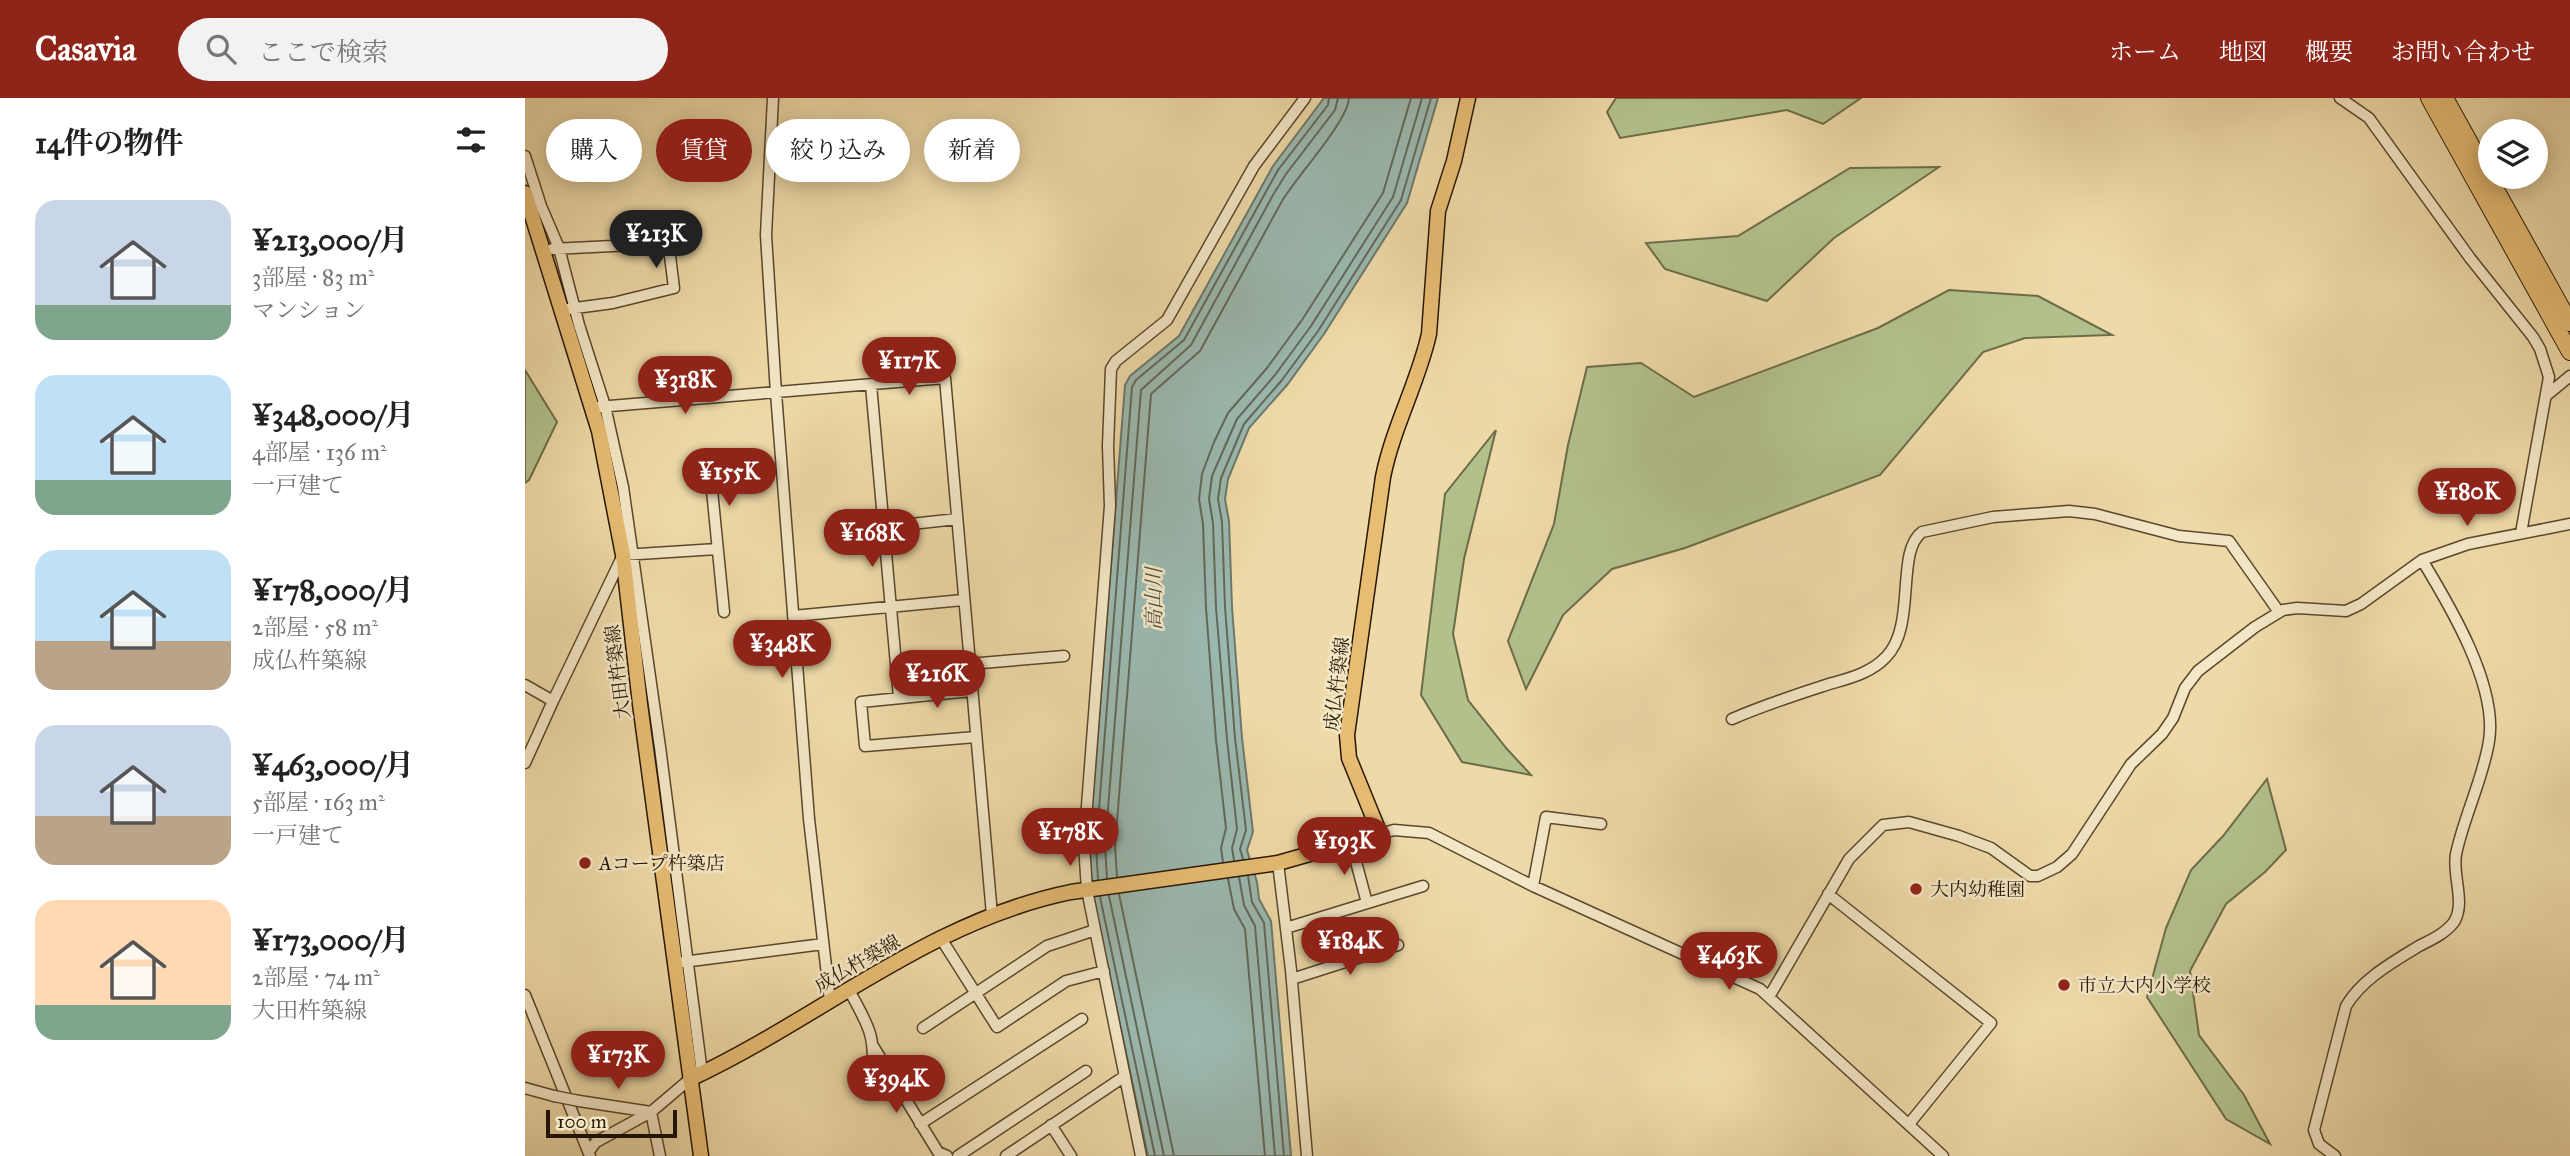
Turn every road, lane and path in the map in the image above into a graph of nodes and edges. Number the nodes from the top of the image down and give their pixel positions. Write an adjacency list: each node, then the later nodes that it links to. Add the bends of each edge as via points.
1 (772, 98): 16 (street, via 766,235)
2 (1305, 98): 48 (street, via 1255,166 1167,320 1111,369 1110,506 1084,845)
3 (1468, 98): 43 (main road, 成仏杵築線, via 1438,211 1429,334 1383,477 1347,736 1349,758)
4 (2340, 98): 17 (street, via 2374,125 2533,337 2549,377)
5 (2429, 98): 13 (highway)
6 (2445, 98): 12 (highway)
7 (525, 156): 9 (street)
8 (525, 193): 10 (main road, 大田杵築線)
9 (559, 248): 10 (street); 11 (street); 11 (street, via 653,244 669,248 674,289)
10 (542, 249): 11 (main road, 大田杵築線)
11 (568, 309): 18 (main road, 大田杵築線)
12 (2570, 323)
13 (2570, 352)
14 (2568, 377): 17 (street)
15 (871, 385): 16 (street); 20 (street, via 945,378); 22 (street)
16 (776, 393): 18 (street); 31 (street)
17 (2547, 395): 23 (street)
18 (599, 407): 25 (main road, 大田杵築線)
19 (710, 470): 24 (street)
20 (957, 519): 22 (street); 27 (street)
21 (2570, 524): 23 (street)
22 (884, 527): 28 (street)
23 (2521, 533): 26 (street, via 2467,544)
24 (717, 549): 25 (street); 29 (street)
25 (627, 555): 38 (street); 57 (main road, 大田杵築線, via 640,704)
26 (2422, 560): 30 (street, via 2346,611 2297,608); 87 (street, via 2454,613 2482,682 2491,721 2488,745 2456,855 2455,919 2377,974 2346,1006 2314,1134)
27 (963, 600): 28 (street); 33 (street)
28 (891, 607): 31 (street); 34 (street)
29 (724, 612)
30 (2280, 612): 39 (street, via 2229,541 2179,536 2069,511 1993,517 1916,537 1903,624 1881,662 1865,673); 49 (street, via 2198,671 2162,734 2131,764 2072,854 2057,867 2030,876 1991,848 1959,835 1909,822 1889,823 1866,839)
31 (793, 616): 55 (street)
32 (1064, 656): 33 (street)
33 (969, 664): 34 (street); 36 (street)
34 (897, 667): 37 (street)
35 (525, 685): 38 (street)
36 (971, 691): 37 (street); 40 (street)
37 (899, 698): 40 (street, via 861,702 865,746)
38 (553, 701): 41 (street)
39 (1732, 719)
40 (976, 737): 51 (street)
41 (525, 763)
42 (1601, 824): 47 (street, via 1546,817)
43 (1380, 834): 44 (main road, 成仏杵築線); 47 (street, via 1394,830 1429,833)
44 (1351, 843): 45 (main road, 成仏杵築線); 50 (street)
45 (1278, 863): 48 (main road, 成仏杵築線); 52 (street)
46 (1423, 886): 50 (street)
47 (1533, 886): 63 (street, via 1760,989)
48 (1087, 890): 51 (main road, 成仏杵築線); 53 (street)
49 (1828, 894): 63 (street); 75 (street, via 1990,1023)
50 (1367, 903): 52 (street)
51 (992, 915): 54 (main road, 成仏杵築線)
52 (1286, 928): 59 (street)
53 (1095, 930): 58 (street); 61 (street, via 1047,946)
54 (940, 937): 60 (main road, 成仏杵築線); 61 (street)
55 (823, 944): 57 (street); 64 (street)
56 (1398, 945): 59 (street)
57 (682, 962): 70 (main road, 大田杵築線)
58 (1104, 971): 61 (street, via 1066,981 997,1027); 71 (street)
59 (1292, 979): 85 (street)
60 (849, 990): 64 (main road, 成仏杵築線); 67 (street, via 871,1032)
61 (975, 994): 66 (street)
62 (525, 995): 77 (street)
63 (1769, 998): 75 (street)
64 (830, 1002): 70 (main road, 成仏杵築線)
65 (1082, 1019): 74 (street)
66 (923, 1028)
67 (873, 1046): 69 (street); 74 (street)
68 (1086, 1071): 81 (street)
69 (872, 1074)
70 (696, 1076): 73 (street); 79 (main road, 大田杵築線)
71 (1125, 1076): 76 (street); 84 (street)
72 (525, 1088): 73 (street, bridge)
73 (651, 1112): 77 (street, via 596,1142); 78 (street)
74 (920, 1124): 80 (street, via 937,1152)
75 (1909, 1124): 86 (street)
76 (1051, 1125): 82 (street); 83 (street)
77 (589, 1154)
78 (660, 1156)
79 (701, 1156)
80 (947, 1156)
81 (958, 1156)
82 (1006, 1156)
83 (1071, 1156)
84 (1141, 1156)
85 (1307, 1156)
86 (1943, 1156)
87 (2335, 1156)

